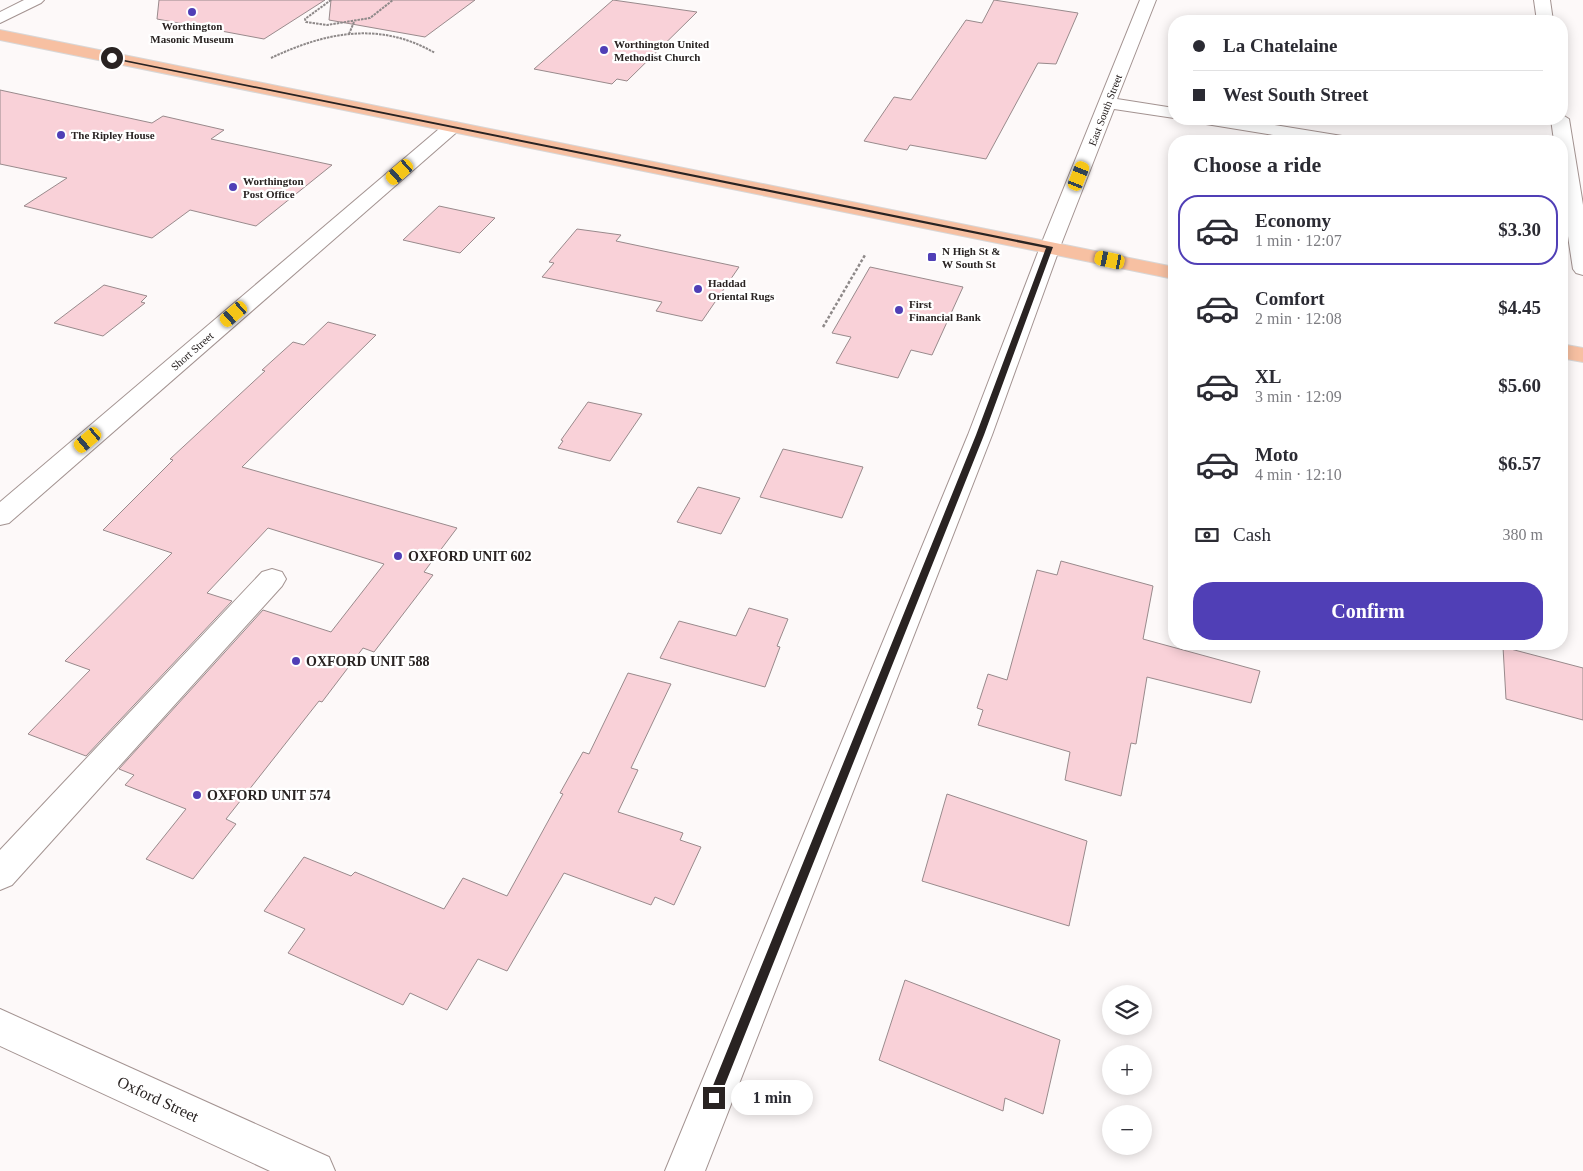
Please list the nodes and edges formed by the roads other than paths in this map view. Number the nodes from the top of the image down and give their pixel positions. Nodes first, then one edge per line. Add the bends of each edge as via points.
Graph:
1 (36, 0) edge
2 (1148, 0) edge
3 (1542, 0) edge
4 (1544, 15) edge
5 (0, 18) edge
6 (0, 35) edge
7 (1109, 103) junction
8 (1168, 112) edge
9 (1243, 125) edge
10 (452, 127) junction
11 (1305, 135) edge
12 (1568, 163) edge
13 (1571, 179) edge
14 (1050, 247) junction
15 (1583, 269) edge
16 (1168, 272) edge
17 (1568, 352) edge
18 (1583, 355) edge
19 (0, 516) edge
20 (272, 580) dead end
21 (0, 874) edge
22 (0, 1027) edge
23 (315, 1171) edge
24 (685, 1171) edge

1 - 5 street
2 - 7 street, East South Street
3 - 4 street
6 - 10 main road
7 - 8 street
7 - 14 street, East South Street
9 - 11 street
10 - 14 main road
10 - 19 street, Short Street
12 - 13 street
13 - 15 street
14 - 16 main road
14 - 24 street, East South Street via 980,435
17 - 18 main road
20 - 21 street
22 - 23 street, Oxford Street

